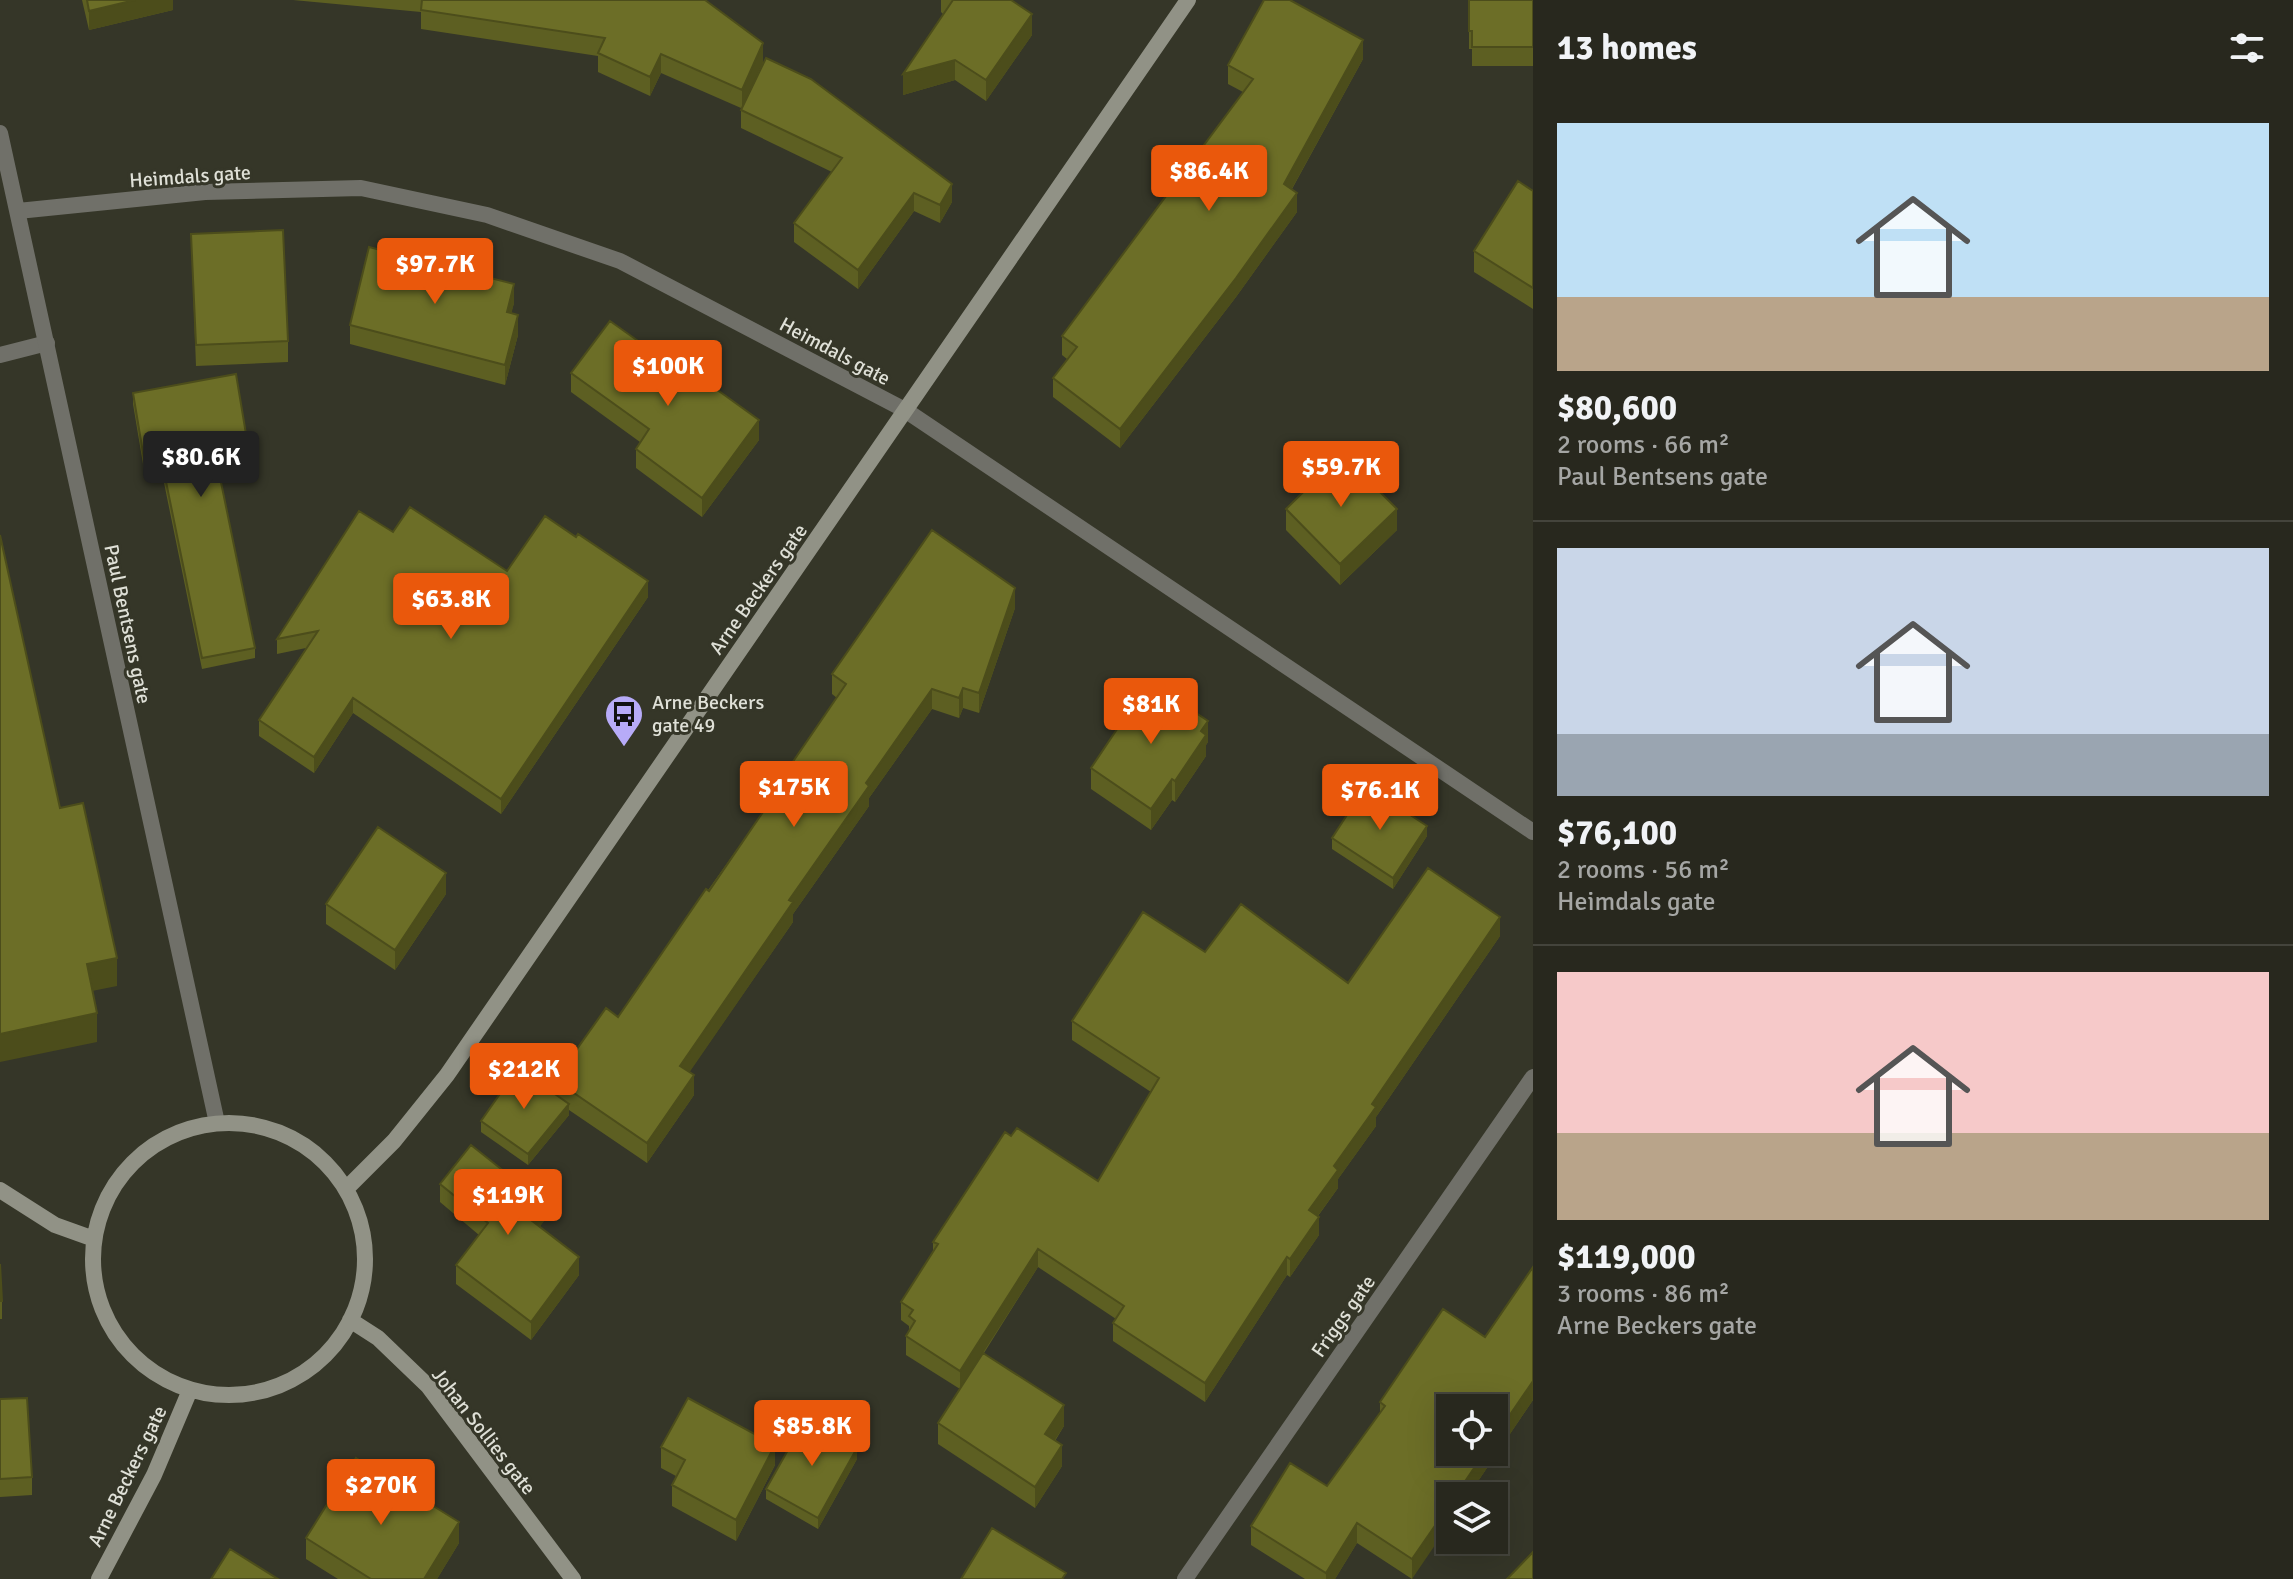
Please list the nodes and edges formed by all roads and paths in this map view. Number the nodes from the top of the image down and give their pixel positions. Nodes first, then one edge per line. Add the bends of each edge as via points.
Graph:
1 (1188, 0) edge
2 (0, 133) edge
3 (18, 211) junction
4 (47, 343) junction
5 (0, 355) edge
6 (905, 410) junction
7 (1533, 832) edge
8 (1533, 1077) edge
9 (217, 1123) junction
10 (346, 1189) junction
11 (0, 1190) edge
12 (94, 1239) junction
13 (350, 1320) junction
14 (190, 1390) junction
15 (99, 1579) edge
16 (573, 1579) edge
17 (1185, 1579) edge

1 - 6 main road, Arne Beckers gate
2 - 3 street, Paul Bentsens gate
3 - 4 street, Paul Bentsens gate
3 - 6 street, Heimdals gate via 205,192 361,188 487,215 620,261
4 - 5 street
4 - 9 street, Paul Bentsens gate
6 - 7 street, Heimdals gate
6 - 10 main road, Arne Beckers gate via 447,1075 394,1141
8 - 17 street, Friggs gate
9 - 10 main road via 247,1124 304,1145
9 - 12 main road via 182,1132 132,1165 104,1204
10 - 13 main road via 365,1254 362,1288
11 - 12 main road via 55,1225
12 - 14 main road via 99,1304 114,1333 134,1358
13 - 14 main road via 322,1358 283,1384 253,1394 222,1396
13 - 16 main road, Johan Sollies gate via 378,1338 428,1386
14 - 15 main road, Arne Beckers gate via 154,1475

